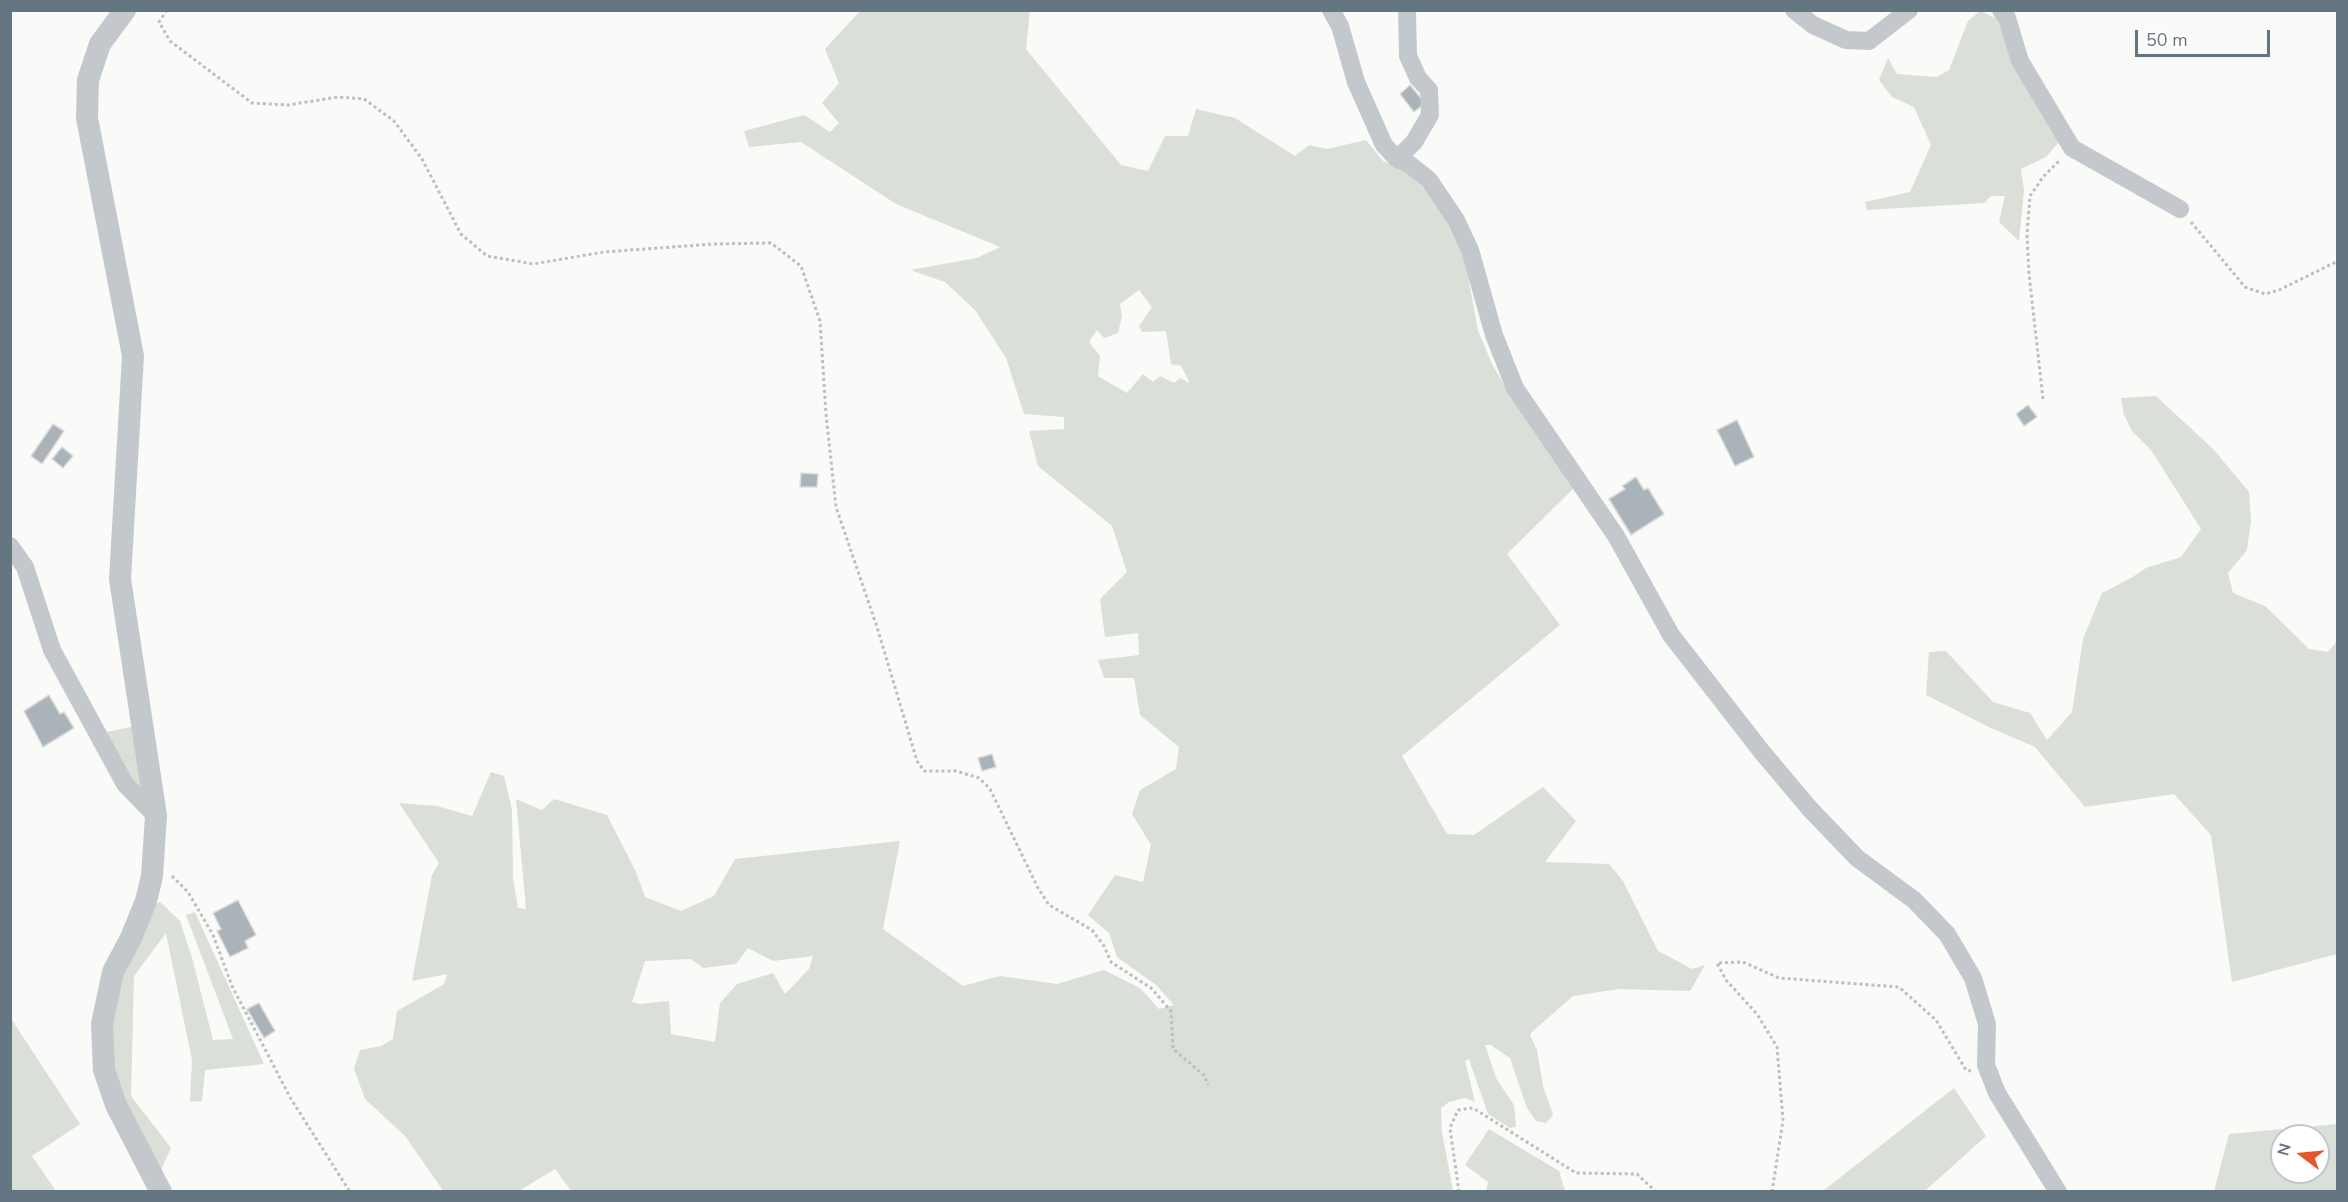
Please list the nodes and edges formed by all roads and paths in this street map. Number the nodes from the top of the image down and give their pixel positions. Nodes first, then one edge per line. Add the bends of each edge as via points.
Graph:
1 (125, 10) edge
2 (167, 10) edge
3 (1331, 10) edge
4 (1407, 10) edge
5 (1794, 10) edge
6 (1909, 10) edge
7 (2001, 10) edge
8 (2072, 148) junction
9 (1397, 159) junction
10 (2180, 209) joint
11 (2337, 261) edge
12 (2043, 399) dead end
13 (10, 546) edge
14 (156, 816) junction
15 (153, 859) junction
16 (1990, 1076) junction
17 (1208, 1085) dead end
18 (161, 1191) edge
19 (350, 1191) edge
20 (1459, 1191) edge
21 (1656, 1191) edge
22 (1772, 1191) edge
23 (2058, 1191) edge

1 - 14 street via 100,44 88,80 87,118 133,356 120,579
2 - 17 path via 159,22 170,41 252,103 288,105 338,97 364,99 394,121 422,159 461,234 487,256 533,264 604,252 771,243 801,266 820,321 836,507 917,761 924,771 956,771 979,778 990,789 1048,905 1092,930 1112,962 1151,988 1165,1003 1171,1011 1173,1049 1204,1075
3 - 9 street via 1368,111 1384,145
4 - 9 street via 1408,56 1418,78 1430,90 1430,115 1414,142
5 - 6 street via 1813,25 1846,40 1869,41
7 - 8 street via 2020,61
8 - 10 street
8 - 12 path via 2030,196 2029,274
9 - 16 street via 1429,180 1456,220 1470,250 1494,335 1515,388 1616,536 1671,635 1810,808 1857,858 1914,900 1947,934 1973,978 1987,1024 1986,1065
10 - 11 path via 2245,287 2265,294
13 - 14 street via 25,567 52,650 125,784
14 - 15 street
15 - 18 street via 146,902 113,972 102,1024 104,1070 113,1096
15 - 19 path via 188,892 213,935 232,986 291,1100
16 - 22 path via 1966,1070 1936,1020 1899,987 1779,978 1743,962 1717,963 1777,1047 1783,1120
16 - 23 street via 1996,1093
20 - 21 path via 1450,1128 1458,1110 1473,1108 1576,1173 1637,1174

